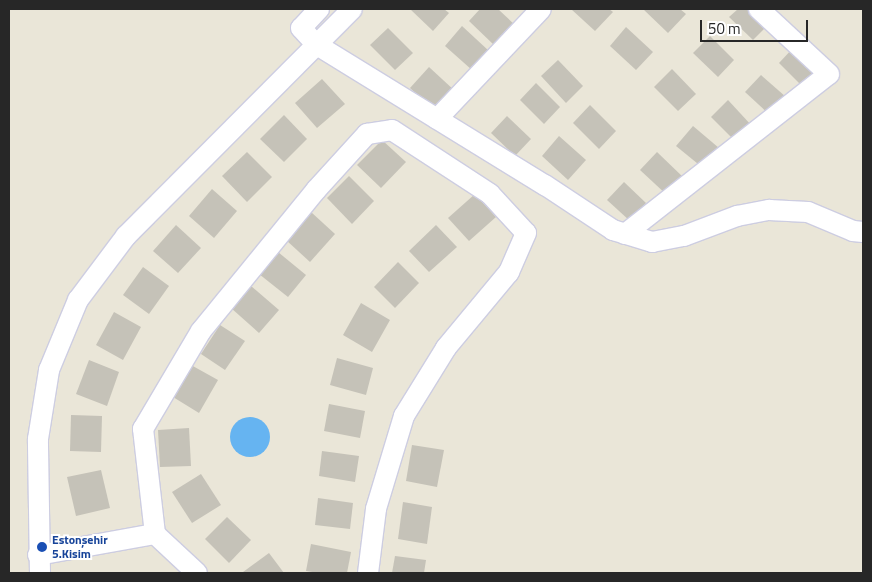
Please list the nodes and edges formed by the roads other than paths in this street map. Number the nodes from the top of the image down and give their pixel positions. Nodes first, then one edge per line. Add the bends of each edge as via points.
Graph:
1 (319, 9) edge
2 (352, 9) edge
3 (541, 9) edge
4 (759, 9) edge
5 (316, 44) junction
6 (437, 119) junction
7 (863, 232) edge
8 (625, 234) junction
9 (155, 534) junction
10 (39, 564) edge
11 (197, 573) edge
12 (368, 573) edge

1 - 5 street via 301,28
2 - 5 street
3 - 6 street
4 - 8 street via 829,74
5 - 6 street
5 - 10 street via 126,236 78,300 49,370 38,439
6 - 8 street via 613,230
7 - 8 street via 808,212 769,210 737,216 684,236 652,242
9 - 10 street
9 - 11 street
9 - 12 street via 143,429 202,330 316,190 367,134 392,130 490,194 526,232 509,272 446,348 404,416 376,509

